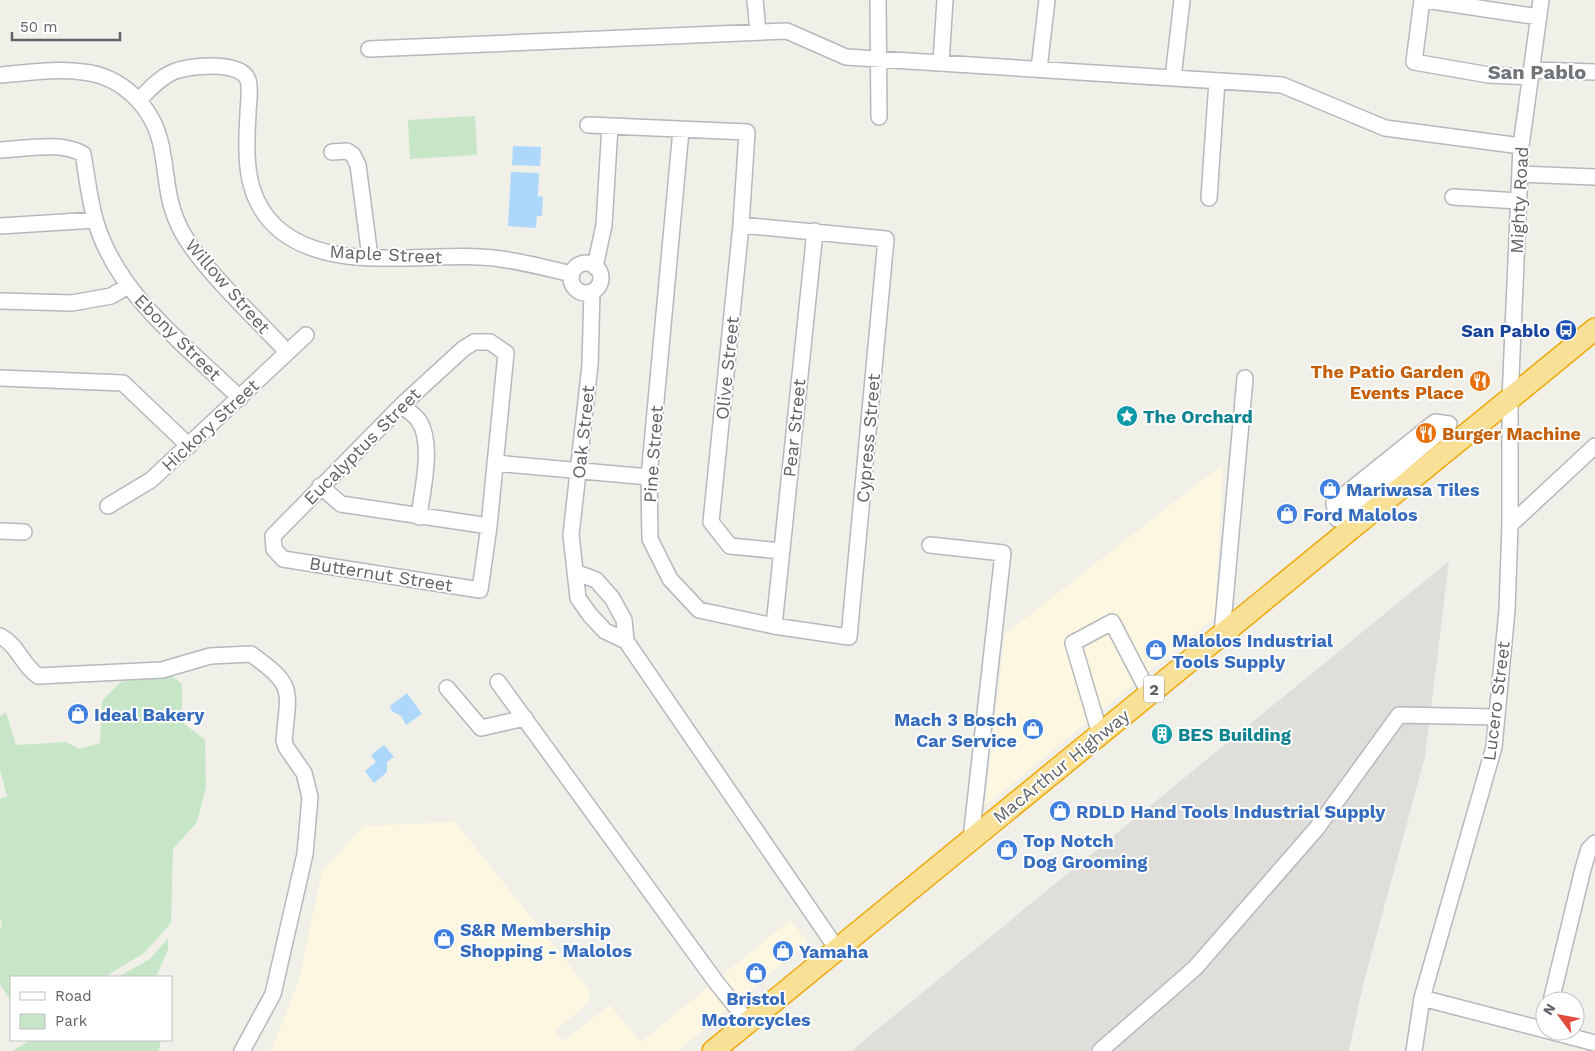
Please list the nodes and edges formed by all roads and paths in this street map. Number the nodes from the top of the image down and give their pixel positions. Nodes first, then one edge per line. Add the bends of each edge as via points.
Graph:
1 (755, 0) edge
2 (878, 0) edge
3 (946, 0) edge
4 (1047, 0) edge
5 (1182, 0) edge
6 (1424, 0) edge
7 (1542, 0) edge
8 (1539, 17) junction
9 (758, 32) junction
10 (370, 48) dead end
11 (878, 59) junction
12 (941, 63) junction
13 (1039, 69) junction
14 (1595, 72) edge
15 (1531, 74) junction
16 (0, 75) edge
17 (1172, 78) junction
18 (1217, 81) junction
19 (139, 100) junction
20 (879, 117) dead end
21 (588, 125) dead end
22 (610, 126) junction
23 (681, 130) junction
24 (1521, 146) junction
25 (0, 150) edge
26 (332, 152) dead end
27 (1520, 174) junction
28 (1595, 177) edge
29 (1209, 198) dead end
30 (1453, 198) dead end
31 (1519, 201) junction
32 (95, 220) junction
33 (742, 225) junction
34 (0, 226) edge
35 (815, 231) junction
36 (370, 257) junction
37 (596, 267) junction
38 (572, 274) junction
39 (128, 286) junction
40 (592, 292) junction
41 (0, 301) edge
42 (1595, 329) edge
43 (306, 336) dead end
44 (287, 352) junction
45 (0, 378) edge
46 (1246, 378) dead end
47 (240, 398) junction
48 (1510, 400) junction
49 (402, 405) junction
50 (189, 446) junction
51 (1595, 446) edge
52 (495, 463) junction
53 (580, 470) junction
54 (1402, 476) junction
55 (650, 477) junction
56 (320, 486) junction
57 (108, 506) dead end
58 (419, 517) junction
59 (1510, 525) junction
60 (488, 526) junction
61 (0, 531) edge
62 (24, 532) dead end
63 (930, 545) dead end
64 (781, 551) junction
65 (284, 559) joint
66 (575, 572) junction
67 (774, 626) junction
68 (1222, 634) junction
69 (0, 636) edge
70 (849, 637) joint
71 (626, 641) junction
72 (498, 682) dead end
73 (447, 688) dead end
74 (1149, 693) junction
75 (1497, 717) junction
76 (524, 718) junction
77 (1100, 734) junction
78 (972, 839) junction
79 (1595, 843) edge
80 (837, 949) junction
81 (1553, 991) edge
82 (1422, 998) junction
83 (748, 1022) junction
84 (1535, 1026) edge
85 (242, 1051) edge
86 (713, 1051) edge
87 (1100, 1051) edge
88 (1414, 1051) edge

1 - 9 street
2 - 11 street
3 - 12 street
4 - 13 street
5 - 17 street
6 - 8 street
6 - 15 street via 1414,62 1489,75
7 - 8 street, Mighty Road
8 - 15 street, Mighty Road
9 - 10 street
9 - 11 street via 787,31 846,56
11 - 12 street
11 - 20 street
12 - 13 street
13 - 17 street
14 - 15 street
15 - 24 street, Mighty Road
16 - 19 street, Willow Street via 84,72 115,83
17 - 18 street
18 - 24 street via 1282,85 1385,128
18 - 29 street
19 - 36 street, Maple Street via 171,72 186,68 222,66 244,73 249,93 245,152 248,175 264,215 291,237 317,249
19 - 44 street, Willow Street via 158,131 168,198 183,233 207,266
21 - 22 street
22 - 23 street
22 - 37 street via 604,225
23 - 33 street, Olive Street via 746,132
23 - 55 street, Pine Street
24 - 27 street, Mighty Road
25 - 32 street, Ebony Street via 57,148 74,149 83,154
26 - 36 street via 348,151 354,155 358,165
27 - 28 street
27 - 31 street, Mighty Road
30 - 31 street
31 - 48 street, Mighty Road
32 - 34 street
32 - 39 street, Ebony Street
33 - 35 street
33 - 64 street, Olive Street via 712,522 730,546
35 - 64 street, Pear Street
35 - 70 street, Cypress Street via 886,239
36 - 38 street, Maple Street via 501,259
37 - 38 street via 582,264
37 - 40 street via 601,280
38 - 40 street via 576,290
39 - 41 street via 110,296 72,303
39 - 47 street, Ebony Street via 143,306
40 - 53 street, Oak Street via 590,365
42 - 48 highway, MacArthur Highway / 2
43 - 44 street, Hickory Street
44 - 47 street, Hickory Street
45 - 50 street via 123,383
46 - 68 street
47 - 50 street, Hickory Street
48 - 54 highway, MacArthur Highway / 2
48 - 59 street, Lucero Street
49 - 52 street, Eucalyptus Street via 463,349 474,342 490,342 506,353
49 - 56 street, Eucalyptus Street
49 - 58 street via 419,422 427,454
50 - 57 street, Hickory Street via 151,480
51 - 59 street
52 - 53 street
52 - 60 street
53 - 55 street
53 - 66 street, Oak Street via 571,535
54 - 54 street via 1366,494 1337,519 1334,503 1435,422 1449,424
54 - 68 highway, MacArthur Highway / 2
55 - 67 street, Pine Street via 650,539 670,579 698,610
56 - 58 street via 341,504
56 - 65 street, Eucalyptus Street via 273,536 274,549
58 - 60 street
59 - 75 street, Lucero Street via 1507,610
60 - 65 street, Butternut Street via 480,590
61 - 62 street
63 - 78 street via 1003,553
64 - 67 street, Pear Street
66 - 71 street, Oak Street via 578,598 590,615 605,631
66 - 71 street via 596,580 612,598 624,620
67 - 70 street, Pine Street
68 - 74 highway, MacArthur Highway / 2
69 - 85 street via 12,642 28,669 38,676 162,670 210,656 251,654 283,680 288,695 284,740 304,773 310,797 305,854 274,994
71 - 80 street
72 - 76 street
73 - 76 street via 481,728
74 - 77 highway, MacArthur Highway / 2
74 - 77 street via 1112,622 1073,643
75 - 82 street, Lucero Street via 1494,747
75 - 87 street via 1399,715 1317,828 1195,968
76 - 83 street
77 - 78 highway, MacArthur Highway / 2
78 - 80 highway, MacArthur Highway / 2
79 - 81 street via 1589,849 1583,869
80 - 83 highway, MacArthur Highway / 2
82 - 84 street
82 - 88 street, Lucero Street
83 - 86 highway, MacArthur Highway / 2

